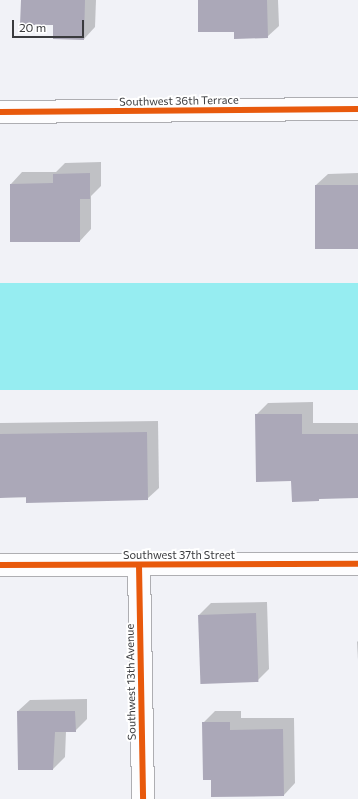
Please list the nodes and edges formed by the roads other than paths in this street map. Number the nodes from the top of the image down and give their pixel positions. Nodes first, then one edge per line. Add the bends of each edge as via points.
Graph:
1 (358, 109) edge
2 (0, 112) edge
3 (358, 564) edge
4 (0, 565) edge
5 (139, 565) junction
6 (143, 799) edge

1 - 2 street, Southwest 36th Terrace
3 - 5 street, Southwest 37th Street
4 - 5 street, Southwest 37th Street
5 - 6 street, Southwest 13th Avenue

